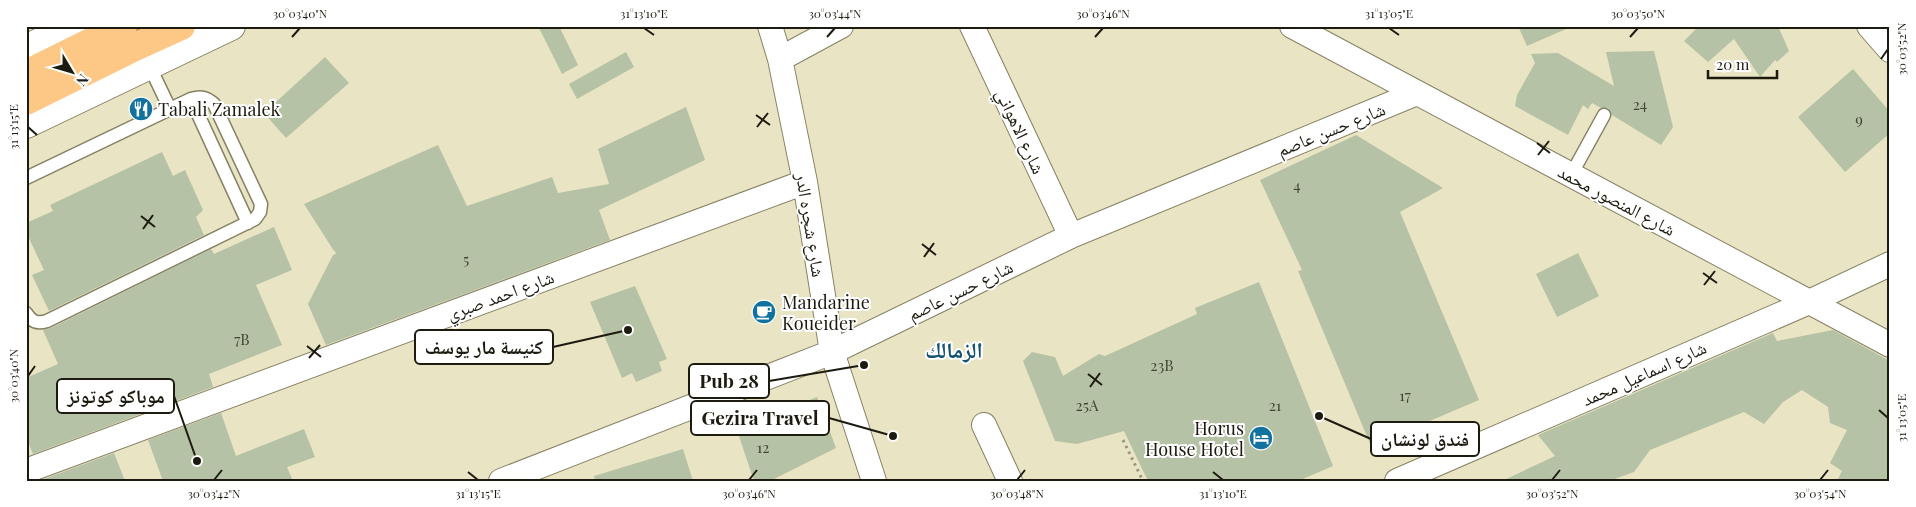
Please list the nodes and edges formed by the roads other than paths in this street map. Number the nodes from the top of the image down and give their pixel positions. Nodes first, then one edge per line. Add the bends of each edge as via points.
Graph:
1 (74, 26) edge
2 (123, 26) edge
3 (182, 26) edge
4 (231, 26) edge
5 (770, 26) edge
6 (841, 26) edge
7 (972, 26) edge
8 (1292, 26) edge
9 (1870, 26) edge
10 (26, 49) edge
11 (1890, 50) edge
12 (780, 59) junction
13 (149, 65) junction
14 (26, 74) edge
15 (1417, 93) junction
16 (191, 99) junction
17 (26, 101) edge
18 (170, 109) junction
19 (1604, 115) dead end
20 (26, 124) edge
21 (1570, 175) junction
22 (26, 178) edge
23 (805, 182) junction
24 (248, 223) junction
25 (1071, 236) junction
26 (1890, 264) edge
27 (1809, 302) junction
28 (26, 313) edge
29 (1890, 345) edge
30 (832, 352) junction
31 (984, 425) dead end
32 (26, 471) edge
33 (500, 481) edge
34 (874, 481) edge
35 (1010, 481) edge
36 (1397, 481) edge

1 - 10 street
2 - 14 highway
3 - 17 highway
4 - 13 street
5 - 12 street, شارع شجره الدر
6 - 12 street
7 - 25 street, شارع الاهواني
8 - 15 street, شارع المنصور محمد
9 - 11 street
12 - 23 street, شارع شجره الدر
13 - 18 lane
13 - 20 street
15 - 21 street, شارع المنصور محمد
15 - 25 street, شارع حسن عاصم
16 - 18 lane
16 - 24 lane
16 - 24 lane via 199,96 214,104 261,204 260,212
18 - 22 lane
19 - 21 lane
21 - 27 street, شارع المنصور محمد
23 - 30 street, شارع شجره الدر
23 - 32 street, شارع احمد صبري
24 - 28 lane via 47,321 32,321
25 - 30 street, شارع حسن عاصم
26 - 27 street, شارع اسماعيل محمد
27 - 29 street, شارع المنصور محمد
27 - 36 street, شارع اسماعيل محمد
30 - 33 street, شارع حسن عاصم
30 - 34 street, شارع شجره الدر
31 - 35 street

